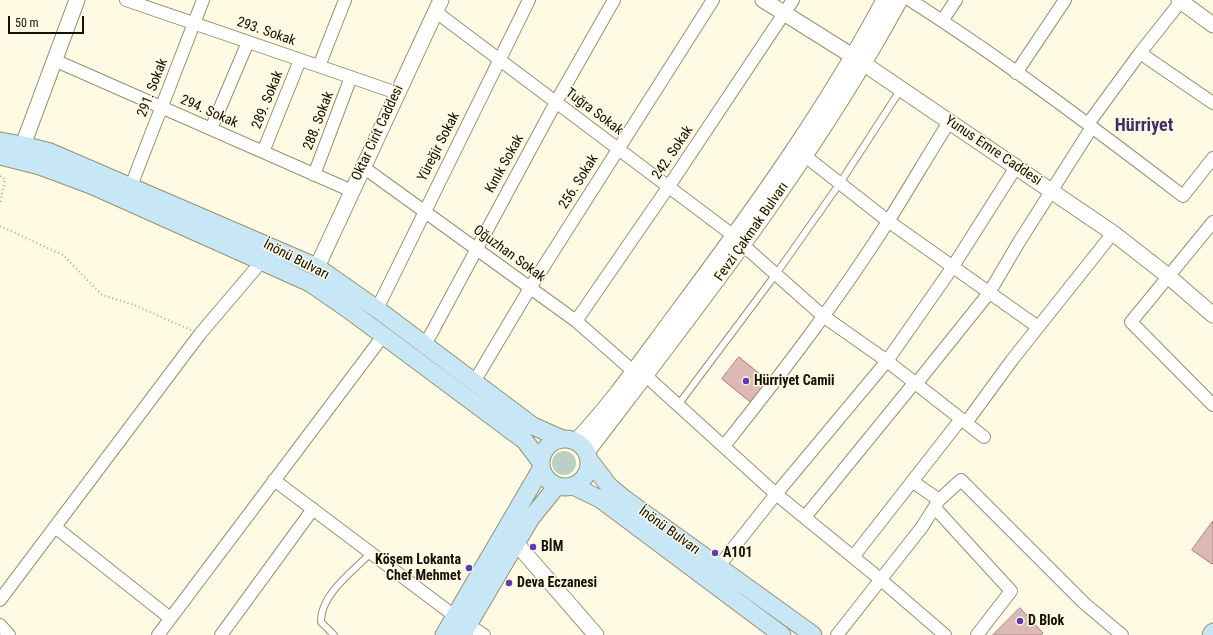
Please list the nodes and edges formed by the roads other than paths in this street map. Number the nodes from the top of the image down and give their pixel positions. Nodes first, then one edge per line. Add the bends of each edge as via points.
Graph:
1 (77, 0) edge
2 (126, 0) edge
3 (203, 0) edge
4 (345, 0) edge
5 (529, 0) edge
6 (614, 0) edge
7 (713, 0) edge
8 (763, 0) edge
9 (793, 0) edge
10 (884, 0) edge
11 (900, 0) edge
12 (910, 0) edge
13 (956, 0) edge
14 (1065, 0) edge
15 (1181, 1) edge
16 (438, 6) edge
17 (785, 14) junction
18 (942, 20) junction
19 (194, 23) junction
20 (1213, 25) edge
21 (248, 42) junction
22 (1140, 53) junction
23 (54, 60) junction
24 (300, 60) junction
25 (500, 60) junction
26 (859, 60) junction
27 (319, 66) junction
28 (1016, 73) junction
29 (351, 77) junction
30 (901, 89) junction
31 (397, 93) junction
32 (556, 102) junction
33 (1213, 104) edge
34 (161, 108) junction
35 (949, 122) junction
36 (1090, 126) junction
37 (211, 129) junction
38 (0, 141) edge
39 (23, 145) junction
40 (618, 149) junction
41 (263, 152) junction
42 (0, 156) edge
43 (805, 156) junction
44 (1213, 158) edge
45 (363, 167) junction
46 (1016, 167) junction
47 (314, 174) junction
48 (840, 183) junction
49 (131, 186) junction
50 (669, 186) junction
51 (352, 191) junction
52 (1051, 191) junction
53 (424, 212) junction
54 (888, 221) junction
55 (1213, 222) edge
56 (1113, 233) junction
57 (739, 241) junction
58 (476, 249) junction
59 (262, 261) junction
60 (317, 267) junction
61 (952, 268) junction
62 (776, 274) junction
63 (1168, 276) junction
64 (530, 288) junction
65 (989, 293) junction
66 (377, 309) junction
67 (1213, 315) edge
68 (823, 316) junction
69 (576, 321) junction
70 (1038, 327) junction
71 (383, 336) junction
72 (425, 345) junction
73 (887, 361) junction
74 (639, 374) junction
75 (474, 382) junction
76 (916, 383) junction
77 (678, 405) junction
78 (1213, 405) edge
79 (963, 421) junction
80 (984, 437) dead end
81 (724, 446) junction
82 (578, 448) junction
83 (541, 465) junction
84 (274, 480) junction
85 (912, 481) junction
86 (565, 486) junction
87 (776, 494) junction
88 (937, 504) junction
89 (313, 509) junction
90 (805, 517) junction
91 (55, 527) junction
92 (516, 544) junction
93 (371, 553) junction
94 (853, 557) junction
95 (719, 566) junction
96 (880, 578) junction
97 (0, 600) edge
98 (170, 618) junction
99 (0, 625) edge
100 (462, 625) edge
101 (1213, 632) edge
102 (10, 635) edge
103 (158, 635) edge
104 (221, 635) edge
105 (334, 635) edge
106 (444, 635) edge
107 (484, 635) edge
108 (596, 635) edge
109 (782, 635) edge
110 (813, 635) edge
111 (837, 635) edge
112 (945, 635) edge
113 (977, 635) edge
114 (1122, 635) edge
115 (1211, 635) edge

1 - 23 street
2 - 19 street, 293. Sokak
3 - 19 street, 291. Sokak
4 - 27 street
5 - 25 street, Yüreğir Sokak
6 - 32 street, Kınık Sokak
7 - 40 street, 256. Sokak
8 - 17 street, Yunus Emre Caddesi
9 - 17 street, 242. Sokak
10 - 26 street, Fevzi Çakmak Bulvarı
11 - 26 street, Fevzi Çakmak Bulvarı
12 - 18 street
13 - 18 street
14 - 28 street
15 - 20 street
15 - 22 street
16 - 25 street, Tuğra Sokak
16 - 31 street, Oktar Cirit Caddesi
17 - 26 street, Yunus Emre Caddesi
17 - 50 street, 242. Sokak
18 - 28 street
19 - 21 street, 293. Sokak
19 - 34 street, 291. Sokak
21 - 24 street, 293. Sokak
21 - 37 street
22 - 33 street
22 - 36 street
23 - 34 street, 294. Sokak
23 - 39 street
24 - 27 street, 293. Sokak
24 - 41 street, 289. Sokak
25 - 32 street, Tuğra Sokak
25 - 53 street, Yüreğir Sokak
26 - 30 street, Yunus Emre Caddesi
26 - 43 street, Fevzi Çakmak Bulvarı
26 - 57 street, Fevzi Çakmak Bulvarı via 799,143
27 - 29 street, 293. Sokak
28 - 36 street
29 - 31 street, 293. Sokak
29 - 47 street, 288. Sokak
30 - 35 street, Yunus Emre Caddesi
30 - 48 lane
31 - 45 street, Oktar Cirit Caddesi
32 - 40 street, Tuğra Sokak
32 - 58 street, Kınık Sokak
34 - 37 street, 294. Sokak
34 - 49 street, 291. Sokak
35 - 46 street, Yunus Emre Caddesi
35 - 54 street
36 - 44 street via 1183,196
36 - 52 street
37 - 41 street, 294. Sokak
38 - 39 main road, İnönü Bulvarı
39 - 49 main road, İnönü Bulvarı via 50,152
40 - 50 street, Tuğra Sokak
40 - 64 street, 256. Sokak
41 - 47 street, 294. Sokak
42 - 59 main road, İnönü Bulvarı via 40,166 91,185
43 - 48 street
43 - 57 street, Fevzi Çakmak Bulvarı
45 - 51 street, Oktar Cirit Caddesi
45 - 53 street, Oğuzhan Sokak
46 - 52 street, Yunus Emre Caddesi
46 - 61 street
47 - 51 street, 294. Sokak
48 - 54 street
48 - 62 lane
49 - 60 main road, İnönü Bulvarı
50 - 57 street, Tuğra Sokak
50 - 69 street, 242. Sokak
51 - 60 street, Oktar Cirit Caddesi
52 - 56 street, Yunus Emre Caddesi
52 - 65 street
53 - 58 street, Oğuzhan Sokak
53 - 66 street, Yüreğir Sokak
54 - 61 street
54 - 68 street
55 - 63 street
56 - 63 street, Yunus Emre Caddesi
56 - 70 street
57 - 62 street, Tuğra Sokak
57 - 74 street, Fevzi Çakmak Bulvarı
58 - 64 street, Oğuzhan Sokak
58 - 72 street, Kınık Sokak
59 - 71 main road, İnönü Bulvarı via 322,290
59 - 91 street via 200,334
60 - 66 main road, İnönü Bulvarı
61 - 65 street
61 - 73 street
62 - 68 street, Tuğra Sokak
62 - 77 lane
63 - 67 street, Yunus Emre Caddesi
63 - 78 street via 1131,322
64 - 69 street, Oğuzhan Sokak
64 - 75 street, 256. Sokak
65 - 70 street
65 - 76 street
66 - 72 main road, İnönü Bulvarı
68 - 73 street, Tuğra Sokak
68 - 81 street
69 - 74 street, Oğuzhan Sokak
70 - 79 street
71 - 83 main road, İnönü Bulvarı via 525,441
71 - 84 street
72 - 75 main road, İnönü Bulvarı
73 - 76 street, Tuğra Sokak
73 - 87 street
74 - 77 street, Oğuzhan Sokak
74 - 82 street, Fevzi Çakmak Bulvarı
75 - 82 main road, İnönü Bulvarı via 533,426
76 - 79 street, Tuğra Sokak
76 - 90 street
77 - 81 street, Oğuzhan Sokak
79 - 80 street, Tuğra Sokak
79 - 85 street
81 - 87 street, Oğuzhan Sokak
82 - 83 main road via 546,446
82 - 86 main road via 589,468 585,476
82 - 95 main road, İnönü Bulvarı via 615,491
83 - 86 main road via 544,476
83 - 100 main road
84 - 89 street
84 - 98 street
85 - 88 street
85 - 94 street
86 - 92 main road via 537,509
86 - 109 main road via 600,499
87 - 90 street, Oğuzhan Sokak
87 - 95 street
88 - 96 street via 922,527
88 - 113 street via 1012,591
88 - 114 street via 961,480 1084,602
89 - 93 street
89 - 104 street
90 - 94 street, Oğuzhan Sokak
91 - 97 street
91 - 98 street
92 - 100 main road
92 - 108 street
93 - 100 street
93 - 105 lane via 323,604 321,622
94 - 96 street, Oğuzhan Sokak
95 - 110 main road, İnönü Bulvarı
96 - 111 street
96 - 112 street, Oğuzhan Sokak
98 - 103 street
99 - 102 street
100 - 106 main road
100 - 107 street
101 - 115 main road

